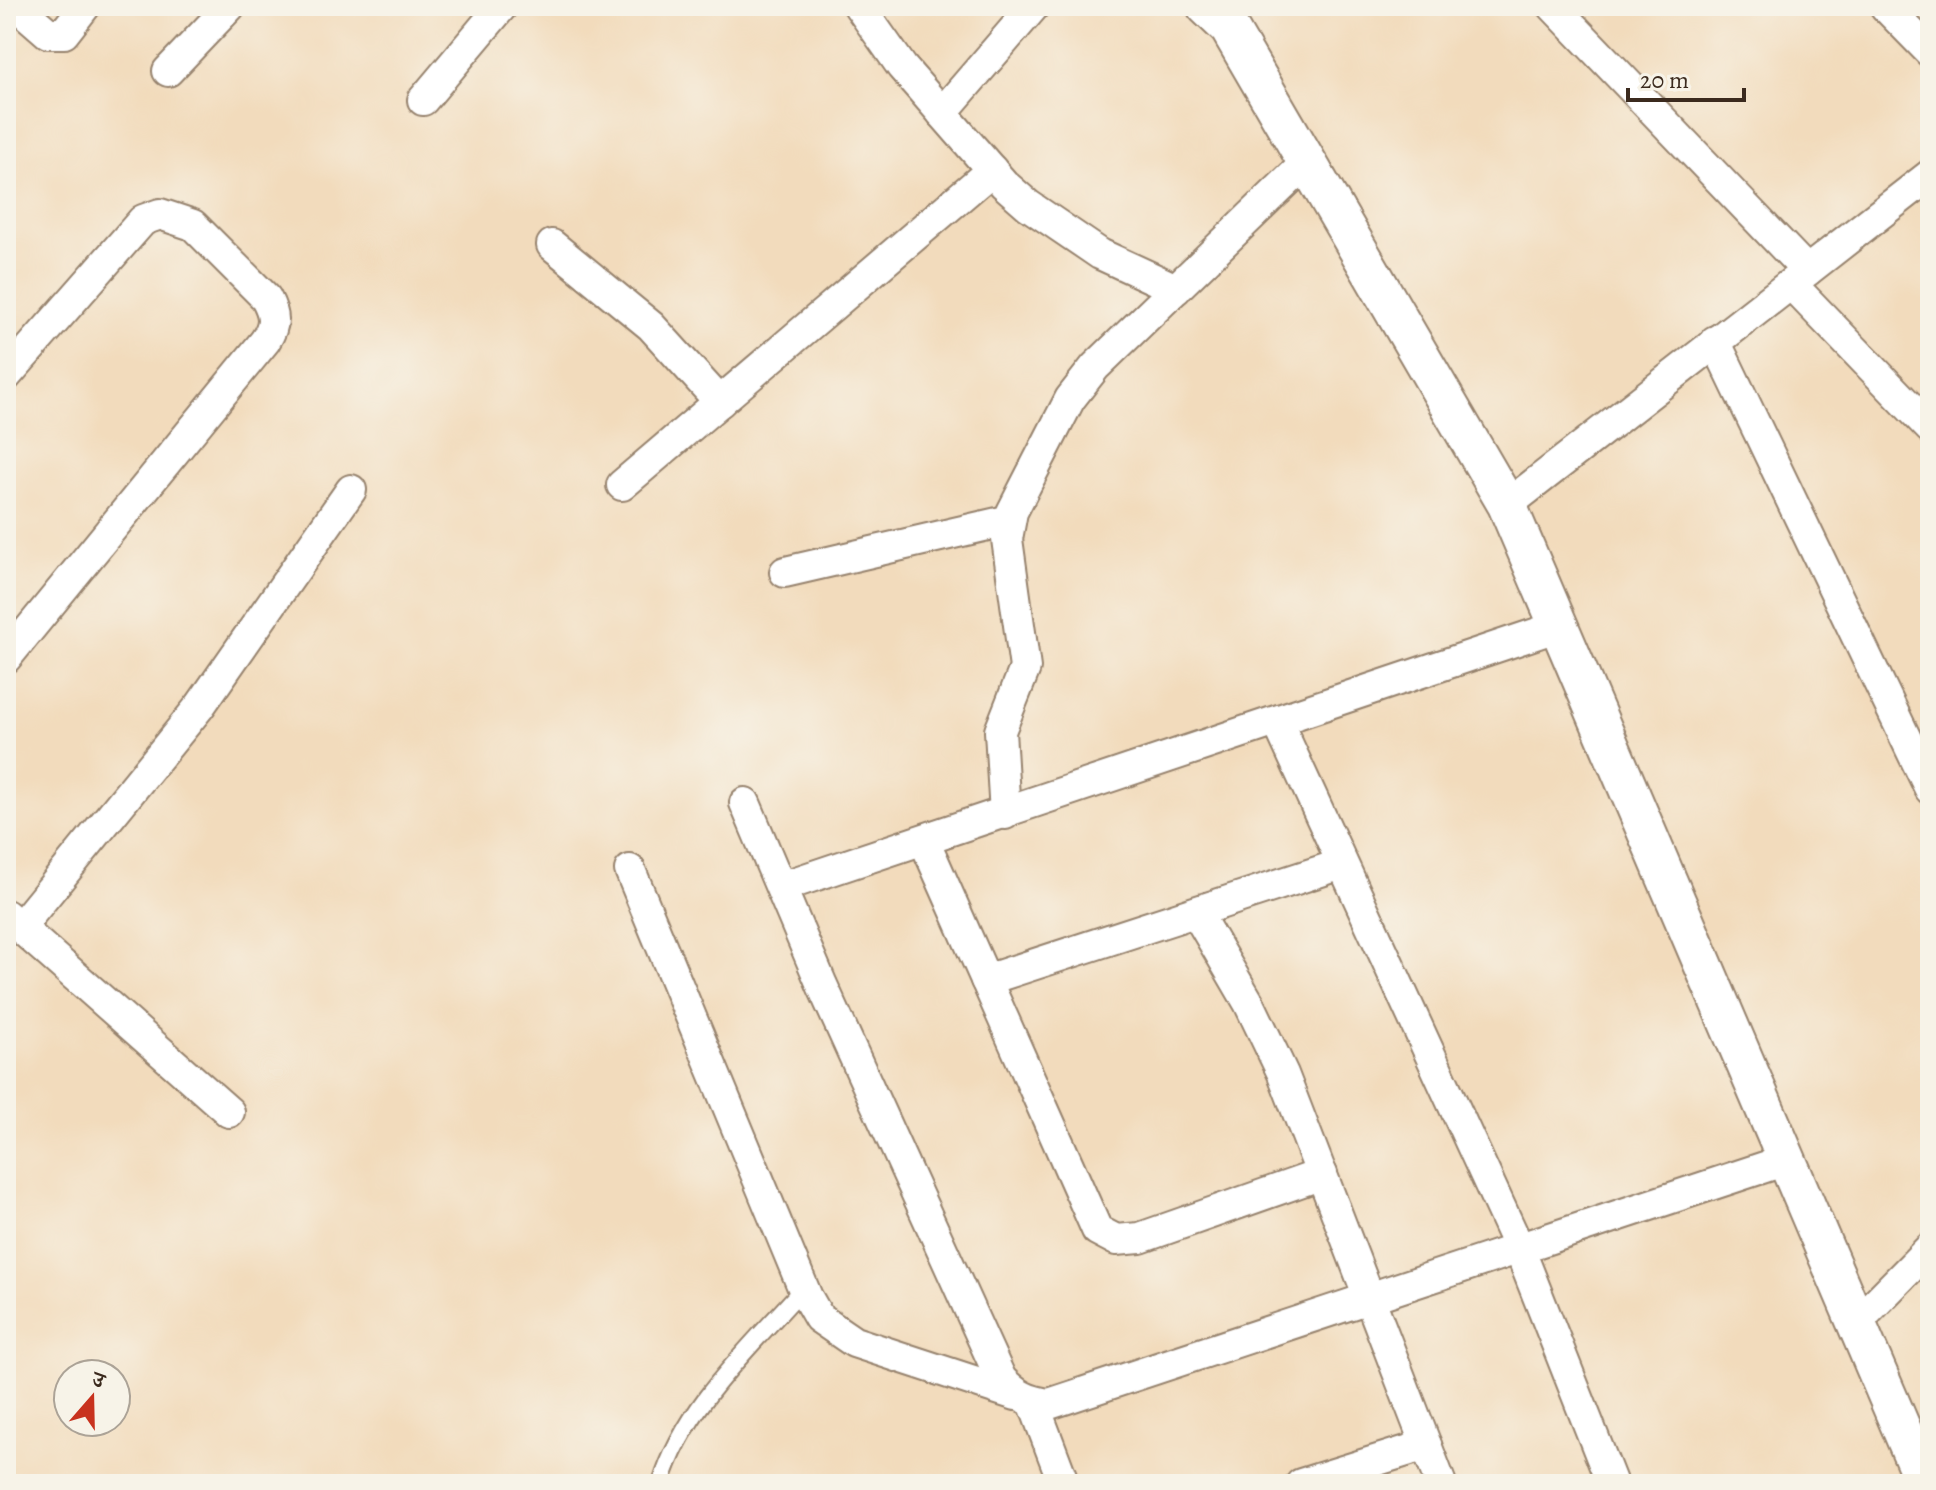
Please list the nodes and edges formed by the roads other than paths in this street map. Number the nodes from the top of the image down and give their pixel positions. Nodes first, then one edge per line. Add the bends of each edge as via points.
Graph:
1 (17, 6) edge
2 (85, 6) edge
3 (230, 6) edge
4 (502, 6) edge
5 (859, 6) edge
6 (1034, 6) edge
7 (1206, 6) edge
8 (1553, 6) edge
9 (1885, 6) edge
10 (1930, 52) edge
11 (168, 71) dead end
12 (423, 100) dead end
13 (942, 113) junction
14 (1307, 162) junction
15 (992, 170) junction
16 (1930, 175) edge
17 (552, 245) dead end
18 (1799, 277) junction
19 (1176, 289) junction
20 (1715, 341) junction
21 (6, 376) edge
22 (720, 402) junction
23 (1930, 428) edge
24 (622, 485) dead end
25 (351, 490) dead end
26 (1507, 505) junction
27 (1010, 520) junction
28 (785, 572) dead end
29 (1559, 626) junction
30 (6, 658) edge
31 (1277, 721) junction
32 (1930, 789) edge
33 (745, 803) dead end
34 (1005, 814) junction
35 (924, 840) junction
36 (1342, 864) junction
37 (630, 870) dead end
38 (781, 887) junction
39 (1196, 912) junction
40 (13, 921) edge
41 (986, 980) junction
42 (229, 1112) dead end
43 (1786, 1160) junction
44 (1322, 1174) junction
45 (1519, 1248) junction
46 (1930, 1248) edge
47 (803, 1288) junction
48 (1370, 1297) junction
49 (1856, 1323) junction
50 (1024, 1398) junction
51 (1426, 1445) junction
52 (661, 1484) edge
53 (1064, 1484) edge
54 (1301, 1484) edge
55 (1441, 1484) edge
56 (1612, 1484) edge
57 (1925, 1484) edge

1 - 2 street via 48,33 64,33
3 - 11 street
4 - 12 street
5 - 13 street via 886,49
6 - 13 street
7 - 14 street via 1229,28
8 - 18 street
9 - 10 street
13 - 15 street
14 - 19 street
14 - 26 street
15 - 19 street via 1028,205 1100,254
15 - 22 street
16 - 18 street
17 - 22 street via 643,318
18 - 20 street
18 - 23 street
19 - 27 street via 1095,367 1070,399 1019,492
20 - 26 street
20 - 32 street
21 - 30 street via 143,220 160,214 193,225 266,298 274,313 274,327 265,341
22 - 24 street
25 - 40 street via 200,706
26 - 29 street
27 - 28 street
27 - 34 street via 1007,539 1025,668 1000,731
29 - 31 street
29 - 43 street
31 - 34 street
31 - 36 street
33 - 38 street
34 - 35 street
35 - 38 street
35 - 41 street
36 - 39 street
36 - 45 street
37 - 47 street
38 - 50 street via 1001,1379
39 - 41 street
39 - 44 street via 1263,1031
40 - 42 street
41 - 44 street via 1097,1230 1116,1240 1140,1238
43 - 45 street
43 - 49 street
44 - 48 street
45 - 48 street
45 - 56 street
46 - 49 street
47 - 50 street via 819,1318 854,1342
47 - 52 lane via 696,1409 678,1438
48 - 50 street via 1049,1404
48 - 51 street
49 - 57 street
50 - 53 street
51 - 54 street
51 - 55 street

